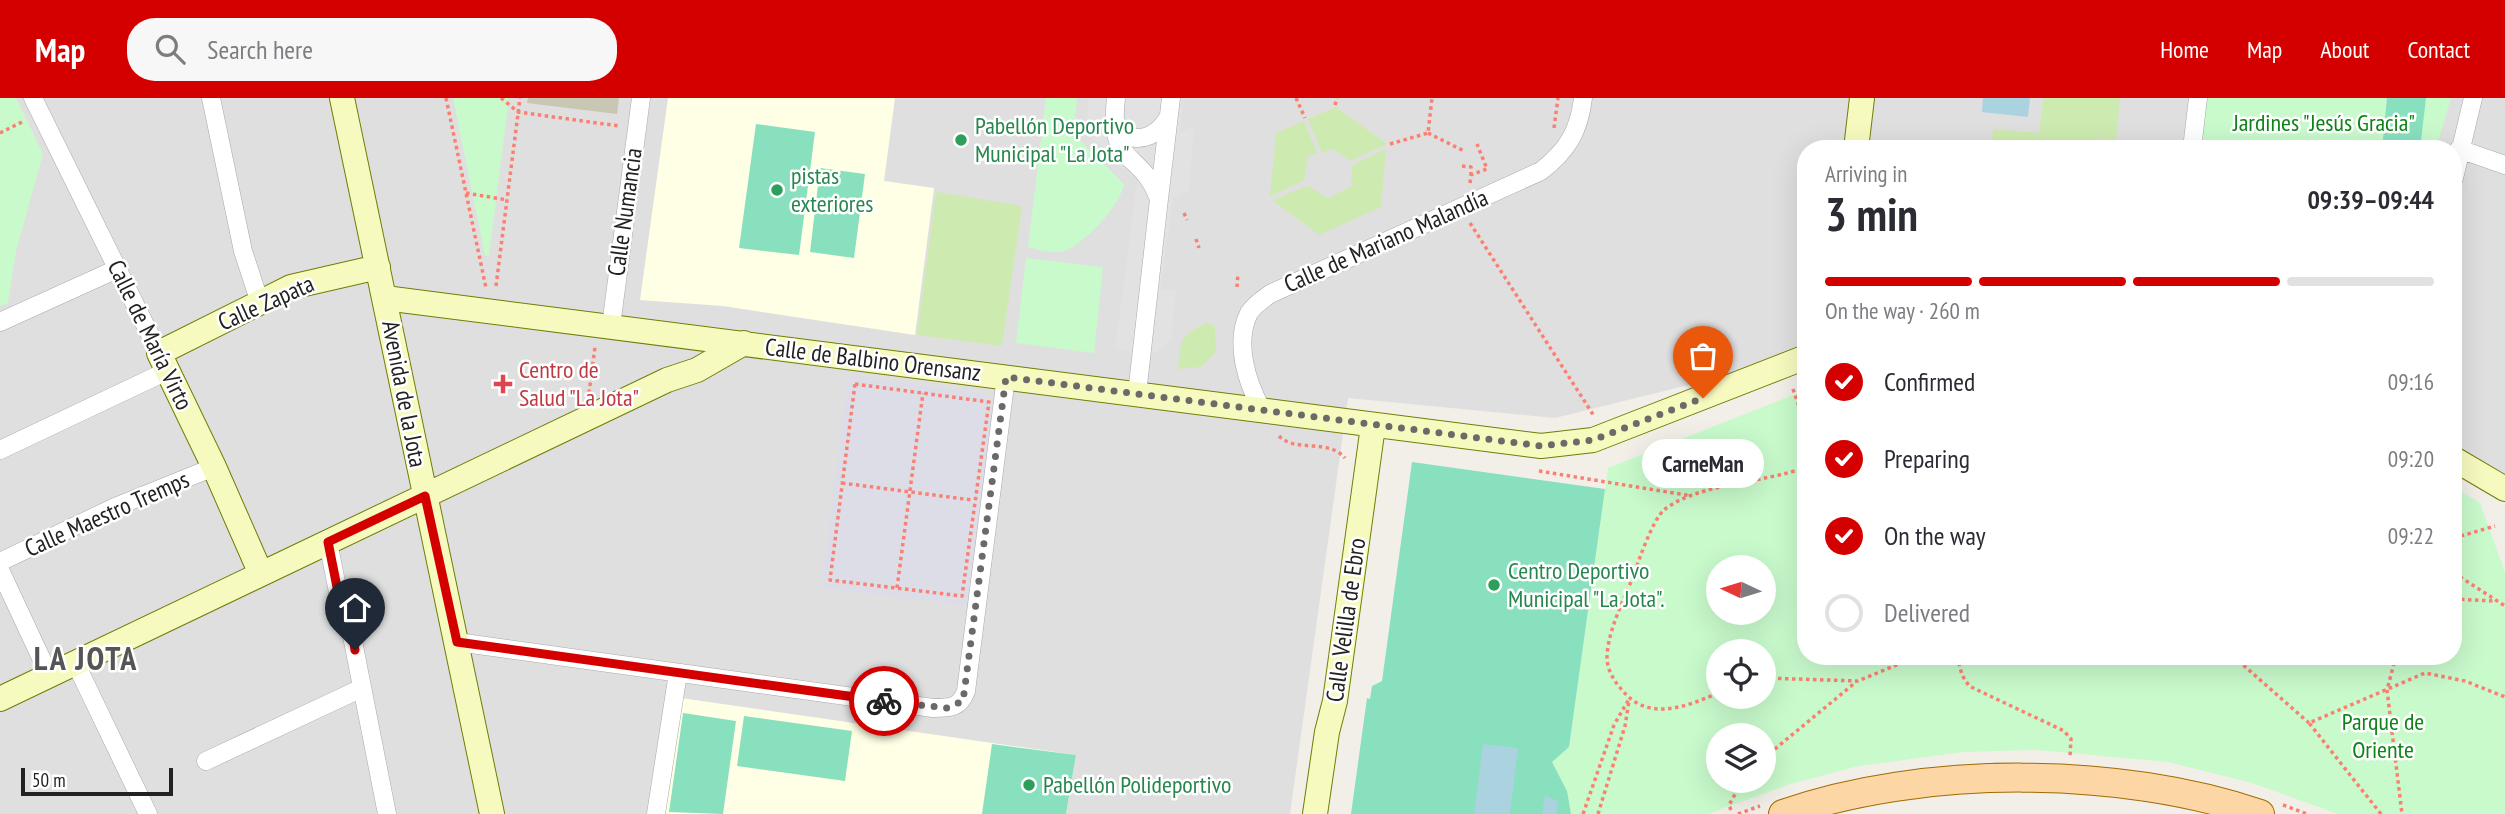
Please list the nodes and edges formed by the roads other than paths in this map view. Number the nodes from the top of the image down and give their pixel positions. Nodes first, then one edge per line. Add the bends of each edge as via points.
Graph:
1 (33, 98) edge
2 (211, 98) edge
3 (342, 98) edge
4 (641, 98) edge
5 (1116, 98) edge
6 (1171, 98) edge
7 (1583, 98) edge
8 (1861, 98) edge
9 (2198, 98) edge
10 (2473, 98) edge
11 (1168, 117) junction
12 (1114, 120) junction
13 (1857, 140) edge
14 (2193, 140) edge
15 (2461, 140) edge
16 (2462, 150) edge
17 (2505, 165) edge
18 (1159, 199) junction
19 (378, 267) junction
20 (117, 269) junction
21 (385, 298) junction
22 (260, 303) junction
23 (0, 322) edge
24 (611, 326) junction
25 (678, 335) junction
26 (744, 343) junction
27 (163, 362) junction
28 (1797, 362) edge
29 (1006, 377) junction
30 (667, 380) junction
31 (1137, 394) junction
32 (1262, 410) junction
33 (1373, 426) junction
34 (0, 450) edge
35 (2462, 464) edge
36 (214, 467) junction
37 (2505, 489) edge
38 (425, 496) junction
39 (328, 542) junction
40 (0, 562) edge
41 (0, 570) edge
42 (261, 574) junction
43 (457, 642) junction
44 (75, 662) junction
45 (678, 673) junction
46 (49, 675) junction
47 (362, 688) junction
48 (0, 699) edge
49 (206, 761) dead end
50 (148, 814) edge
51 (386, 814) edge
52 (492, 814) edge
53 (656, 814) edge
54 (1315, 814) edge
55 (1783, 814) edge
56 (2260, 814) edge

1 - 20 street, Calle de María Virto
2 - 22 street via 243,251
3 - 19 street, Avenida de la Jota
4 - 24 street, Calle Numancia
5 - 12 street
6 - 11 street
7 - 32 street, Calle de Mariano Malandía via 1575,135 1541,171 1270,294 1256,305 1242,341 1250,389
8 - 13 street
9 - 14 street
10 - 15 street
11 - 12 street via 1153,134 1138,139 1124,135
11 - 18 street
12 - 18 street via 1119,147 1148,178
16 - 17 street
18 - 31 street
19 - 21 street, Avenida de la Jota
19 - 22 street, Calle Zapata via 304,283
20 - 23 street
20 - 27 street, Calle de María Virto
21 - 24 street, Calle de Balbino Orensanz via 493,298
21 - 38 street, Avenida de la Jota
22 - 27 street, Calle Zapata
24 - 25 street, Calle de Balbino Orensanz
25 - 26 street, Calle de Balbino Orensanz
25 - 30 street via 675,363
26 - 29 street, Calle de Balbino Orensanz
26 - 30 street via 697,370
27 - 34 street
27 - 36 street, Calle de María Virto
28 - 33 street, Calle de Balbino Orensanz via 1631,427 1568,445 1506,443
29 - 31 street, Calle de Balbino Orensanz
29 - 45 street via 963,701 933,708
30 - 38 street
31 - 32 street, Calle de Balbino Orensanz
32 - 33 street, Calle de Balbino Orensanz
33 - 54 street, Calle Velilla de Ebro
35 - 37 street
36 - 40 street, Calle Maestro Tremps
36 - 42 street, Calle de María Virto
38 - 39 street
38 - 43 street, Avenida de la Jota
39 - 42 street
39 - 47 street
41 - 46 street
42 - 44 street
43 - 45 street
43 - 52 street, Avenida de la Jota
44 - 46 street
44 - 50 street
45 - 53 street
46 - 48 street
47 - 49 street
47 - 51 street
55 - 56 main road via 1903,788 2012,778 2148,788

